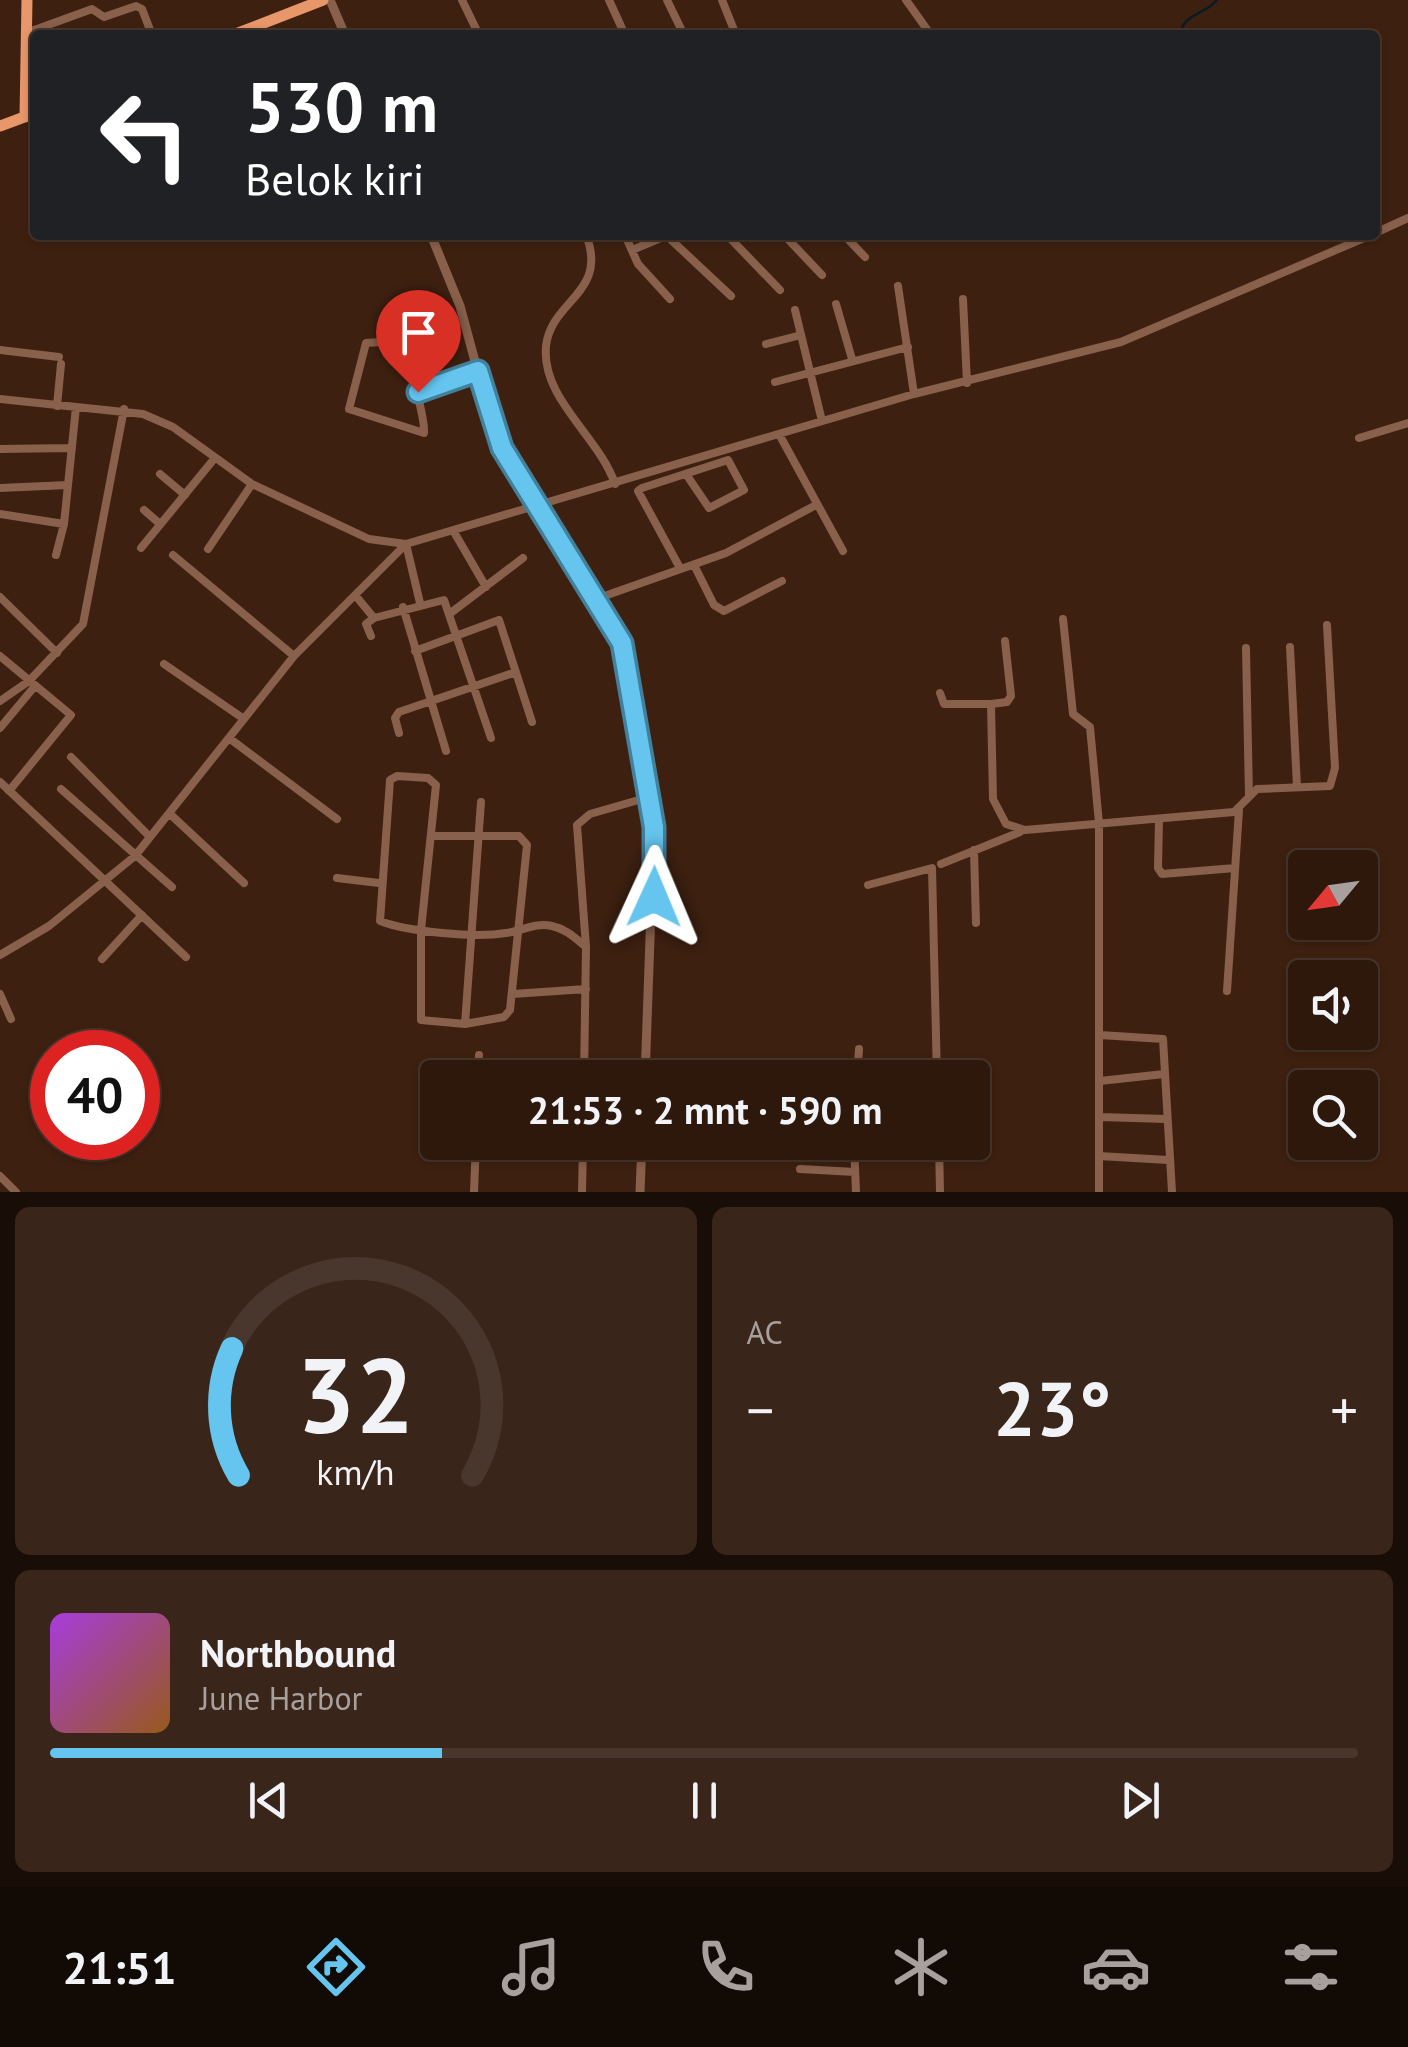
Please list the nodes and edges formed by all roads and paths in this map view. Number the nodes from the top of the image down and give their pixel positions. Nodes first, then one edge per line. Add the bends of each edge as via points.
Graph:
1 (27, 0) edge
2 (326, 0) edge
3 (462, 0) edge
4 (610, 0) edge
5 (667, 0) edge
6 (722, 0) edge
7 (906, 0) edge
8 (32, 30) edge
9 (150, 30) edge
10 (246, 30) edge
11 (342, 30) edge
12 (477, 30) edge
13 (623, 30) edge
14 (682, 30) edge
15 (733, 30) edge
16 (927, 30) edge
17 (30, 31) edge
18 (26, 32) junction
19 (30, 115) edge
20 (0, 126) edge
21 (1408, 218) edge
22 (1380, 231) edge
23 (433, 240) edge
24 (588, 240) edge
25 (627, 240) edge
26 (656, 240) edge
27 (673, 240) edge
28 (732, 240) edge
29 (789, 240) edge
30 (849, 240) edge
31 (1359, 240) edge
32 (632, 250) junction
33 (865, 257) dead end
34 (822, 275) dead end
35 (898, 286) dead end
36 (780, 290) dead end
37 (730, 296) dead end
38 (670, 299) dead end
39 (964, 299) dead end
40 (836, 304) dead end
41 (795, 310) dead end
42 (801, 335) junction
43 (766, 344) dead end
44 (908, 347) junction
45 (0, 350) edge
46 (852, 359) junction
47 (478, 371) junction
48 (810, 374) junction
49 (775, 382) dead end
50 (968, 383) junction
51 (418, 392) junction
52 (914, 394) junction
53 (0, 399) edge
54 (57, 406) junction
55 (76, 407) junction
56 (124, 409) junction
57 (822, 422) junction
58 (1408, 423) edge
59 (779, 434) junction
60 (1359, 438) dead end
61 (72, 448) junction
62 (0, 449) edge
63 (214, 458) junction
64 (160, 474) dead end
65 (686, 474) junction
66 (252, 484) junction
67 (614, 484) junction
68 (68, 485) junction
69 (0, 488) edge
70 (185, 494) junction
71 (816, 505) junction
72 (539, 506) junction
73 (144, 510) dead end
74 (0, 514) edge
75 (64, 524) junction
76 (160, 524) junction
77 (454, 532) junction
78 (406, 544) junction
79 (140, 548) dead end
80 (208, 549) dead end
81 (843, 551) dead end
82 (56, 555) dead end
83 (174, 556) dead end
84 (523, 558) dead end
85 (694, 565) junction
86 (680, 568) junction
87 (782, 581) dead end
88 (486, 587) junction
89 (355, 595) junction
90 (0, 597) edge
91 (596, 599) junction
92 (420, 603) junction
93 (403, 607) junction
94 (452, 612) junction
95 (374, 618) junction
96 (1063, 619) dead end
97 (1327, 625) dead end
98 (459, 634) junction
99 (371, 636) dead end
100 (1005, 641) dead end
101 (1246, 648) dead end
102 (1290, 648) dead end
103 (415, 651) junction
104 (56, 654) junction
105 (0, 656) edge
106 (294, 656) junction
107 (164, 664) dead end
108 (516, 672) junction
109 (32, 683) junction
110 (474, 685) junction
111 (940, 693) dead end
112 (430, 700) junction
113 (0, 701) edge
114 (992, 704) junction
115 (244, 720) junction
116 (532, 722) dead end
117 (0, 728) edge
118 (400, 733) dead end
119 (229, 738) junction
120 (491, 738) dead end
121 (446, 751) dead end
122 (71, 758) dead end
123 (0, 782) edge
124 (1297, 787) junction
125 (61, 789) dead end
126 (9, 791) junction
127 (1248, 796) junction
128 (648, 797) junction
129 (481, 802) dead end
130 (1239, 810) junction
131 (170, 814) junction
132 (337, 820) dead end
133 (1159, 820) junction
134 (1099, 823) junction
135 (1025, 830) junction
136 (148, 835) junction
137 (431, 836) junction
138 (478, 837) junction
139 (974, 850) junction
140 (135, 856) junction
141 (941, 864) dead end
142 (1235, 868) junction
143 (337, 878) dead end
144 (105, 881) junction
145 (244, 883) dead end
146 (380, 884) junction
147 (868, 885) dead end
148 (172, 887) dead end
149 (142, 916) junction
150 (976, 922) dead end
151 (422, 930) junction
152 (522, 930) junction
153 (470, 932) junction
154 (586, 947) junction
155 (0, 955) edge
156 (186, 957) dead end
157 (102, 958) dead end
158 (586, 990) junction
159 (1228, 990) dead end
160 (0, 994) edge
161 (512, 994) junction
162 (11, 1020) dead end
163 (465, 1024) junction
164 (1100, 1036) junction
165 (858, 1049) dead end
166 (479, 1055) dead end
167 (479, 1060) edge
168 (584, 1060) edge
169 (646, 1060) edge
170 (858, 1060) edge
171 (937, 1060) edge
172 (1164, 1074) junction
173 (1100, 1080) junction
174 (1100, 1117) junction
175 (1166, 1119) junction
176 (1100, 1156) junction
177 (475, 1160) edge
178 (583, 1160) edge
179 (641, 1160) edge
180 (854, 1160) edge
181 (939, 1160) edge
182 (1168, 1160) junction
183 (800, 1169) dead end
184 (854, 1172) junction
185 (0, 1176) edge
186 (16, 1192) edge
187 (474, 1192) edge
188 (582, 1192) edge
189 (640, 1192) edge
190 (856, 1192) edge
191 (940, 1192) edge
192 (1100, 1192) edge
193 (1172, 1192) edge

1 - 18 main road
2 - 10 main road
2 - 11 street
3 - 12 street
4 - 13 street
5 - 14 street
6 - 15 street
7 - 16 street
8 - 9 street via 92,8 104,16 136,6
17 - 18 street
18 - 19 main road
19 - 20 main road
21 - 22 street
23 - 47 street
24 - 67 street via 587,282 552,327 546,363
25 - 32 street
26 - 32 street
27 - 37 street
28 - 36 street
29 - 34 street
30 - 33 street
31 - 50 street via 1152,332
32 - 38 street
35 - 44 street
39 - 50 street
40 - 46 street
41 - 42 street
42 - 43 street
42 - 48 street
44 - 46 street
44 - 52 street
45 - 54 street via 60,360
46 - 48 street
47 - 51 street
47 - 72 street via 496,435
48 - 49 street
48 - 57 street
50 - 52 street
51 - 51 street via 400,347 366,343 351,411 424,433
52 - 57 street
53 - 54 street
54 - 55 street
55 - 56 street
55 - 61 street
56 - 63 street via 173,427
56 - 104 street via 83,624
57 - 59 street
58 - 60 street
59 - 67 street
59 - 71 street
61 - 62 street
61 - 68 street
63 - 66 street
63 - 70 street
64 - 70 street
65 - 65 street via 728,460 744,490 709,508
65 - 86 street via 638,491
66 - 78 street via 369,539
66 - 80 street
67 - 72 street
68 - 69 street
68 - 75 street
70 - 76 street
71 - 81 street
71 - 85 street
72 - 77 street
72 - 91 street
73 - 76 street
74 - 75 street
75 - 82 street
76 - 79 street
77 - 78 street
77 - 88 street
78 - 89 street
78 - 92 street
83 - 106 street
84 - 88 street
85 - 86 street
85 - 87 street via 724,611
86 - 91 street
88 - 94 street
89 - 95 street
89 - 106 street
90 - 104 street
91 - 128 street via 624,648
92 - 93 street
92 - 94 street via 444,600
93 - 95 street
93 - 103 street
94 - 98 street
95 - 99 street via 366,624
96 - 134 street via 1073,714 1090,727
97 - 124 street via 1335,781
98 - 103 street
98 - 108 street via 499,620
98 - 110 street
100 - 114 street via 1011,696
101 - 127 street
102 - 124 street
103 - 112 street
104 - 109 street
105 - 109 street
106 - 115 street
107 - 115 street
108 - 110 street
108 - 116 street
109 - 113 street
109 - 117 street
109 - 126 street via 68,711 69,722
110 - 112 street
110 - 120 street
111 - 114 street via 951,708
112 - 118 street via 395,714
112 - 121 street
114 - 135 street via 996,810 1006,824
115 - 119 street
119 - 131 street
119 - 132 street
122 - 136 street
123 - 126 street
124 - 127 street via 1258,789
125 - 140 street
126 - 144 street
127 - 130 street
128 - 154 street via 590,814 577,826
128 - 169 street via 655,868
129 - 138 street
130 - 133 street
130 - 142 street
131 - 136 street
131 - 145 street
133 - 134 street
133 - 142 street via 1162,874
134 - 135 street
134 - 164 street
135 - 139 street
136 - 140 street
137 - 138 street
137 - 146 street via 434,782 392,778
137 - 151 street
138 - 152 street via 526,840
138 - 153 street
139 - 141 street
139 - 150 street
140 - 144 street
140 - 148 street
142 - 159 street
143 - 146 street
144 - 149 street
144 - 155 street
146 - 151 street via 380,921
147 - 171 street via 932,868
149 - 156 street
149 - 157 street
151 - 153 street
151 - 163 street via 418,1016
152 - 153 street
152 - 154 street via 556,926
152 - 161 street
153 - 163 street
154 - 158 street
158 - 161 street
158 - 168 street
160 - 162 street
161 - 163 street via 504,1017
164 - 172 street via 1162,1037
164 - 173 street
165 - 170 street
166 - 167 street
172 - 173 street
172 - 175 street
173 - 174 street
174 - 175 street
174 - 176 street
175 - 182 street
176 - 182 street
176 - 192 street
177 - 187 street
178 - 188 street
179 - 189 street
180 - 184 street
181 - 191 street
182 - 193 street
183 - 184 street
184 - 190 street
185 - 186 street

